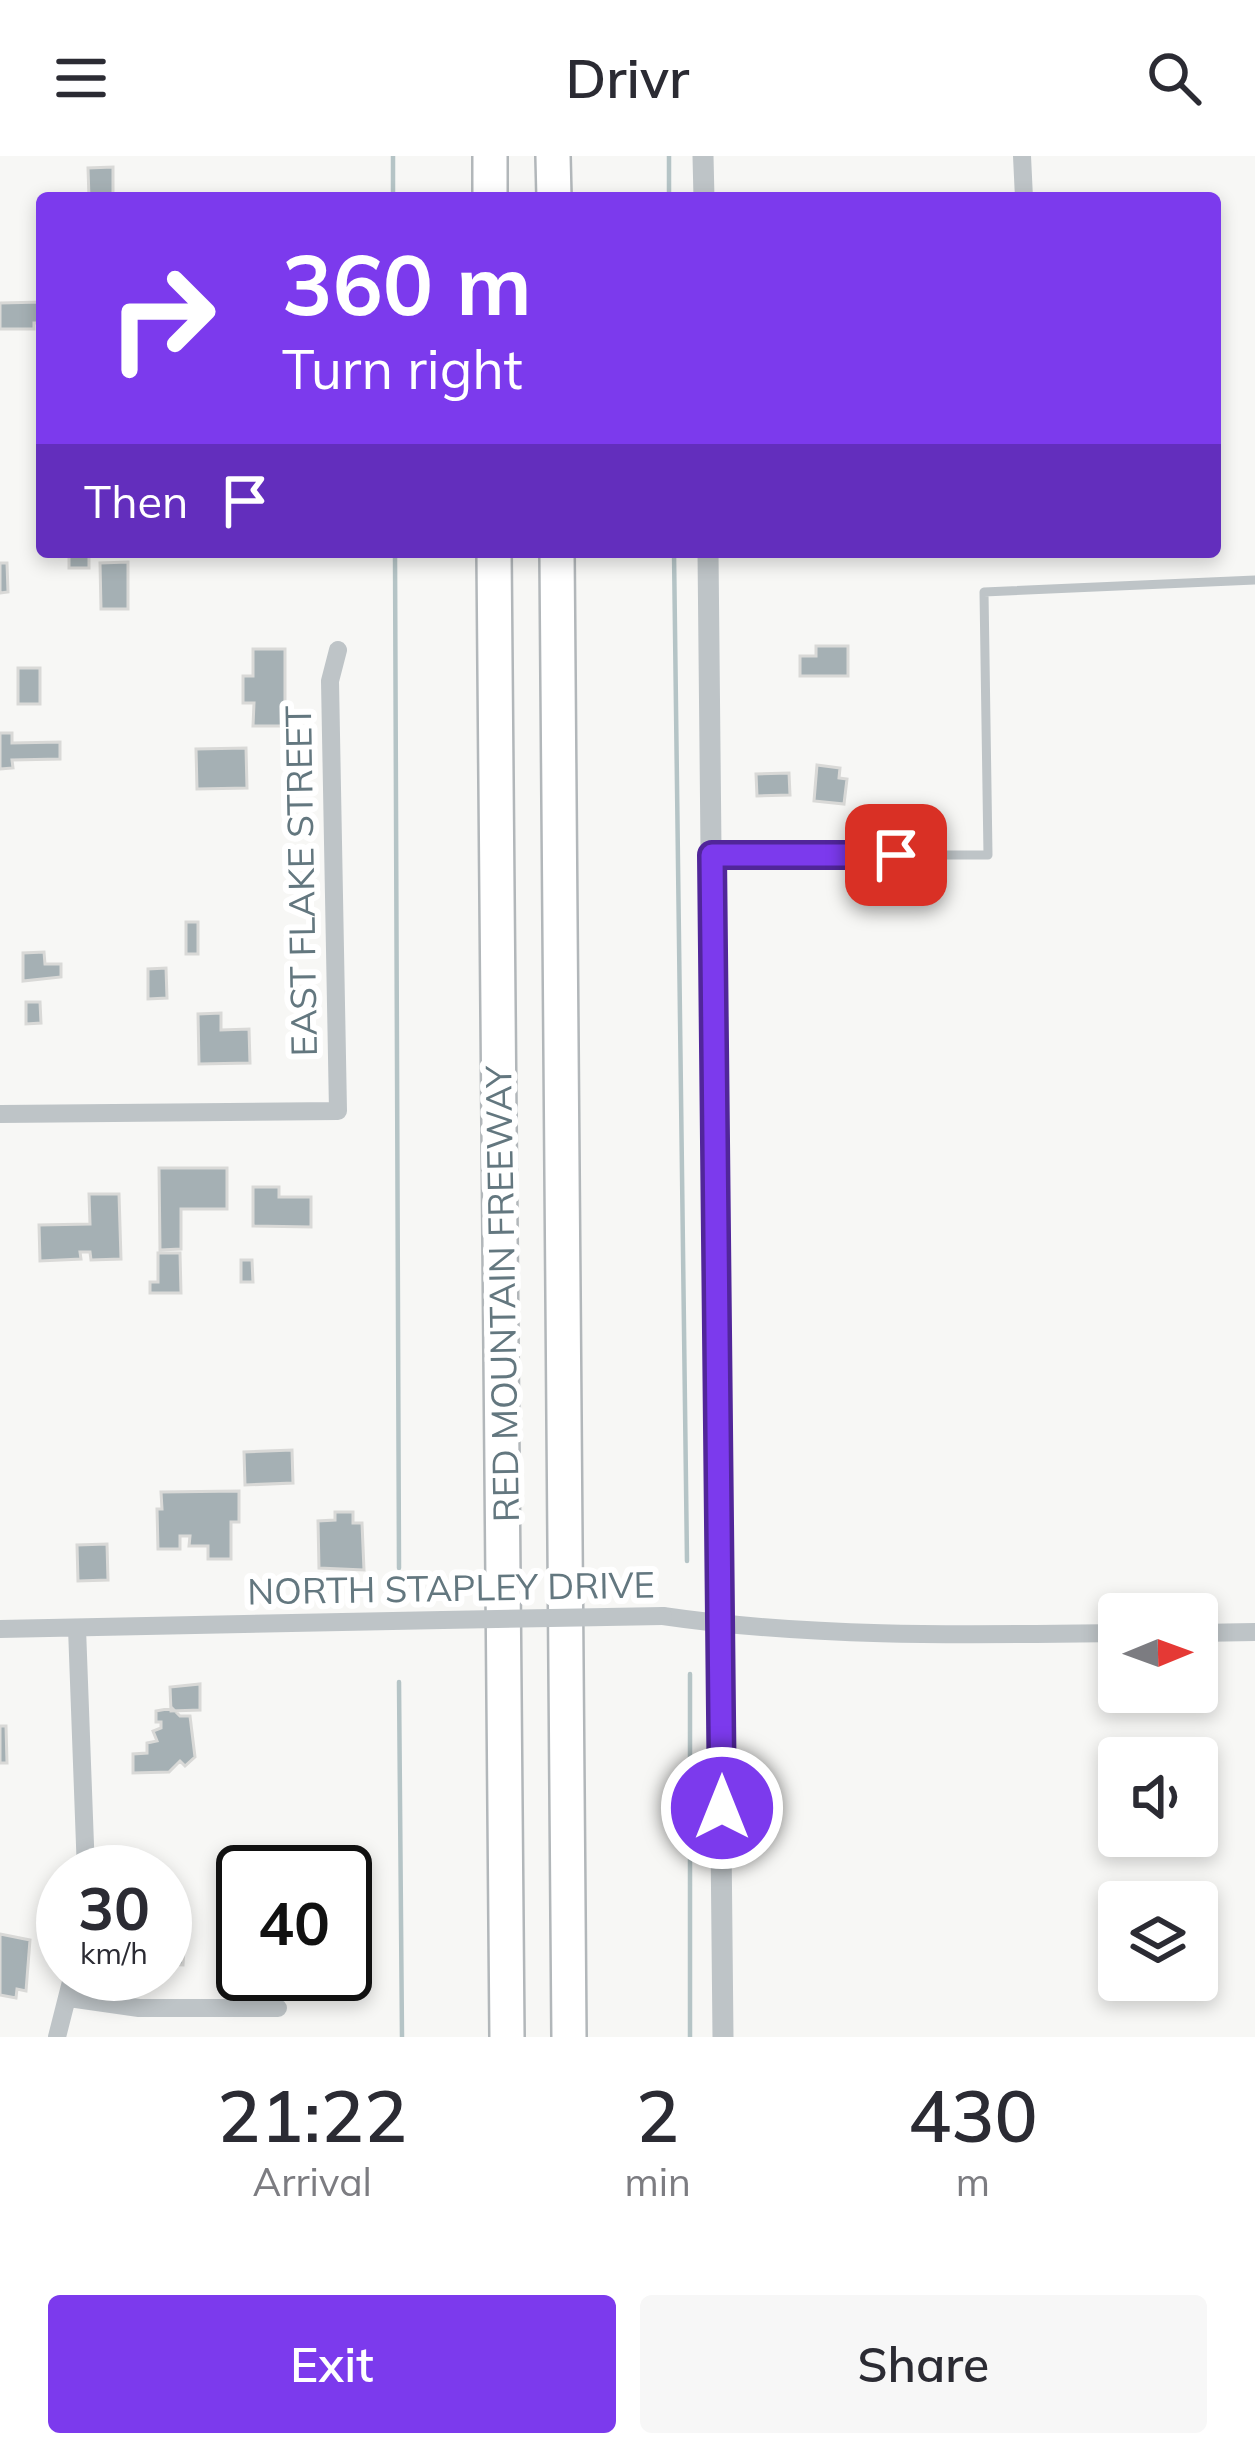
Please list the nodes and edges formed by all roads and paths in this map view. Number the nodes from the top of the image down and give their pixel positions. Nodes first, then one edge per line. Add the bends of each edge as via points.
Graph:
1 (490, 156) edge
2 (553, 156) edge
3 (704, 156) edge
4 (1022, 156) edge
5 (490, 192) edge
6 (554, 192) edge
7 (704, 192) edge
8 (1024, 192) edge
9 (494, 558) edge
10 (557, 558) edge
11 (708, 558) edge
12 (1255, 580) edge
13 (338, 650) dead end
14 (712, 855) junction
15 (0, 1114) edge
16 (721, 1624) junction
17 (77, 1628) junction
18 (0, 1630) edge
19 (1255, 1632) edge
20 (1218, 1633) edge
21 (1098, 1634) edge
22 (85, 1845) edge
23 (68, 2001) edge
24 (90, 2001) edge
25 (278, 2008) dead end
26 (57, 2037) edge
27 (507, 2037) edge
28 (569, 2037) edge
29 (723, 2037) edge

1 - 5 highway
2 - 6 highway
3 - 7 street
4 - 8 street
9 - 27 highway, RED MOUNTAIN FREEWAY
10 - 28 highway, RED MOUNTAIN FREEWAY
11 - 14 street
12 - 14 lane via 984,592 988,855
13 - 15 street, EAST FLAKE STREET via 330,681 338,1111
14 - 16 street
16 - 17 street, NORTH STAPLEY DRIVE, bridge via 663,1616
16 - 21 street, NORTH STAPLEY DRIVE
16 - 29 street
17 - 18 street, NORTH STAPLEY DRIVE
17 - 22 street
19 - 20 street
23 - 26 street
24 - 25 street

